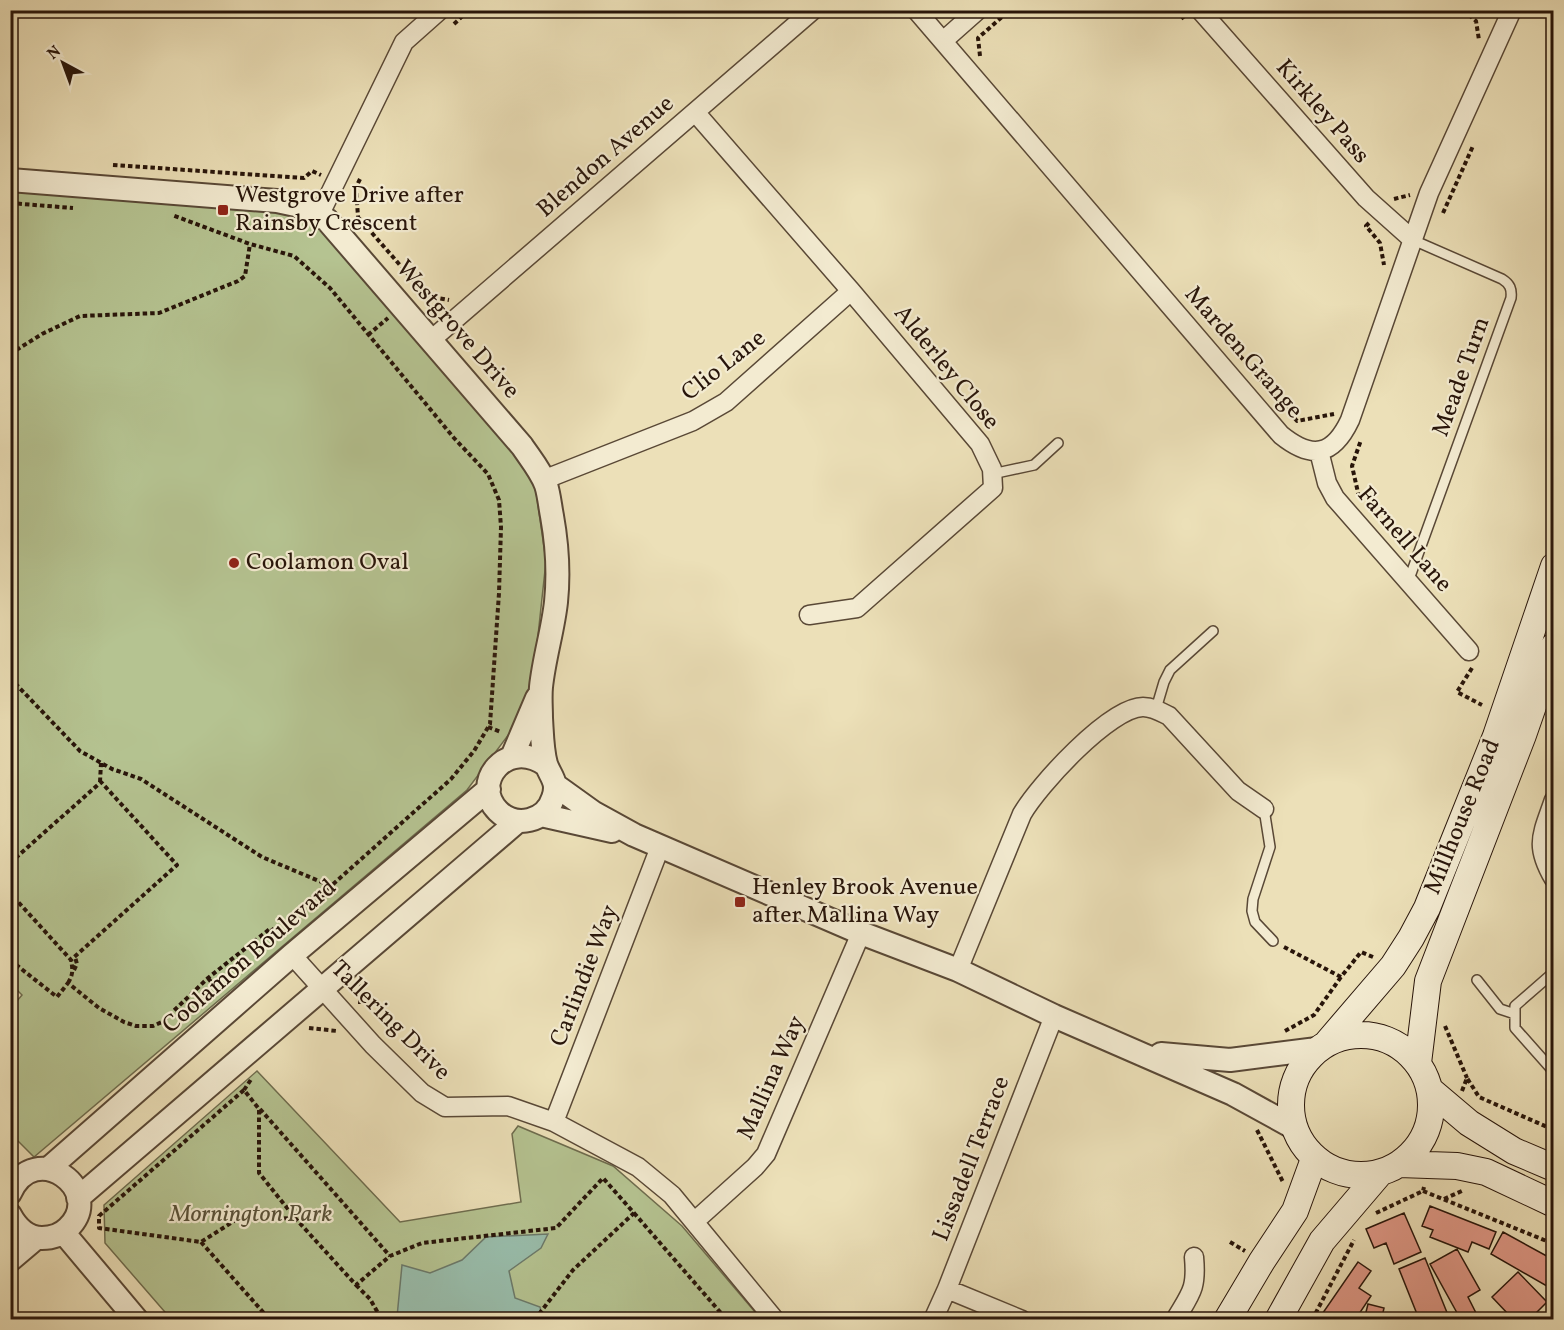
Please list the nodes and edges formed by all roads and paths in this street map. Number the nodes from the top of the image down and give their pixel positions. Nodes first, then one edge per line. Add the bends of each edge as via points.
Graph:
1 (469, 10) edge
2 (813, 10) edge
3 (916, 10) edge
4 (978, 10) edge
5 (1010, 10) edge
6 (1200, 10) edge
7 (1463, 10) edge
8 (437, 11) edge
9 (1509, 12) edge
10 (446, 31) dead end
11 (943, 41) junction
12 (1480, 48) dead end
13 (980, 57) dead end
14 (695, 112) junction
15 (1474, 142) dead end
16 (105, 165) dead end
17 (361, 176) dead end
18 (10, 180) edge
19 (336, 182) junction
20 (357, 193) junction
21 (1413, 194) dead end
22 (10, 203) edge
23 (81, 208) dead end
24 (1380, 211) junction
25 (171, 214) dead end
26 (319, 216) junction
27 (1413, 240) junction
28 (250, 244) junction
29 (1430, 247) junction
30 (1385, 266) dead end
31 (851, 291) junction
32 (453, 300) dead end
33 (431, 340) junction
34 (1235, 350) dead end
35 (10, 354) edge
36 (1334, 414) dead end
37 (1364, 433) dead end
38 (1058, 443) dead end
39 (1319, 451) junction
40 (992, 474) junction
41 (543, 480) junction
42 (1361, 506) dead end
43 (1554, 566) edge
44 (1408, 582) junction
45 (808, 615) dead end
46 (1214, 631) dead end
47 (1554, 646) edge
48 (1472, 658) joint
49 (10, 678) edge
50 (541, 688) junction
51 (1482, 705) dead end
52 (1156, 709) junction
53 (512, 757) junction
54 (101, 763) junction
55 (551, 775) junction
56 (100, 783) junction
57 (489, 789) junction
58 (1554, 800) edge
59 (1264, 809) joint
60 (542, 815) junction
61 (518, 821) junction
62 (634, 835) junction
63 (660, 847) junction
64 (10, 863) edge
65 (1554, 879) edge
66 (10, 894) edge
67 (861, 933) junction
68 (1274, 941) joint
69 (288, 949) junction
70 (73, 959) junction
71 (10, 960) edge
72 (1393, 966) junction
73 (958, 970) junction
74 (1554, 972) edge
75 (208, 978) junction
76 (1477, 980) dead end
77 (68, 984) junction
78 (323, 989) junction
79 (222, 995) dead end
80 (1515, 1014) junction
81 (1054, 1016) junction
82 (1124, 1046) junction
83 (1322, 1046) junction
84 (1418, 1063) junction
85 (1554, 1072) edge
86 (1430, 1090) junction
87 (259, 1109) junction
88 (554, 1122) junction
89 (1293, 1127) junction
90 (1314, 1159) junction
91 (1390, 1168) junction
92 (1554, 1168) edge
93 (48, 1169) junction
94 (13, 1180) edge
95 (78, 1198) junction
96 (1554, 1204) edge
97 (634, 1213) junction
98 (1375, 1214) dead end
99 (10, 1215) edge
100 (296, 1219) junction
101 (694, 1221) junction
102 (63, 1232) junction
103 (1355, 1237) dead end
104 (36, 1238) junction
105 (201, 1242) junction
106 (1554, 1244) edge
107 (390, 1256) junction
108 (1194, 1257) dead end
109 (10, 1260) edge
110 (356, 1285) junction
111 (947, 1289) junction
112 (132, 1318) edge
113 (270, 1320) edge
114 (382, 1320) edge
115 (540, 1320) edge
116 (727, 1320) edge
117 (775, 1320) edge
118 (933, 1320) edge
119 (1022, 1320) edge
120 (1176, 1320) edge
121 (1227, 1320) edge
122 (1278, 1320) edge
123 (1312, 1320) edge

1 - 10 path
2 - 14 street, Blendon Avenue
3 - 11 street, Marden Grange
4 - 11 street
5 - 13 path via 978,38
6 - 24 street, Kirkley Pass
7 - 12 path via 1476,21
8 - 19 street via 404,42
9 - 27 street via 1429,193
11 - 39 street, Marden Grange via 1281,435 1295,446
14 - 31 street, Alderley Close
14 - 33 street, Blendon Avenue
15 - 29 path
16 - 19 path via 304,178 312,171
17 - 20 path
18 - 26 street, Westgrove Drive via 277,201 305,207
19 - 20 path
19 - 26 street
20 - 32 path via 358,217 420,289 427,296
21 - 24 path via 1392,200
22 - 23 path
24 - 27 street, Kirkley Pass
24 - 30 path via 1366,226 1380,243
25 - 28 path
26 - 33 street, Westgrove Drive via 327,220
27 - 29 lane, Meade Turn
27 - 39 street via 1350,420 1342,436
28 - 35 path via 245,276 238,281 159,313 80,316
28 - 54 path via 294,256 330,288 488,474 499,500 501,527 490,724 451,779 331,886 262,857 141,779
29 - 44 lane, Meade Turn via 1502,279 1512,290
31 - 40 street, Alderley Close via 980,444
31 - 41 street, Clio Lane via 726,402 693,421
33 - 41 street, Westgrove Drive via 522,446
34 - 36 path via 1297,422
37 - 42 path via 1352,466
38 - 40 lane via 1034,465
39 - 44 street, Farnell Lane via 1335,498
40 - 45 street via 993,488 856,608
41 - 50 street, Westgrove Drive via 557,544 556,601
43 - 72 main road, Millhouse Road via 1496,736 1427,908
44 - 48 street, Farnell Lane
46 - 52 lane via 1170,670
47 - 84 main road, Millhouse Road via 1428,981
48 - 51 path via 1457,692
49 - 54 path via 80,751
50 - 53 street, Westgrove Drive
50 - 55 street, Westgrove Drive via 542,725
52 - 59 street via 1169,716 1238,791
52 - 73 street via 1142,707 1114,718 1055,770 1031,798
53 - 55 street via 536,758
53 - 57 street via 495,769
54 - 56 path
55 - 60 street via 554,796
55 - 62 street via 594,813
56 - 64 path
56 - 70 path via 177,865
57 - 61 street via 498,811
57 - 69 street, Coolamon Boulevard
58 - 65 street via 1540,850
59 - 68 lane via 1270,847 1252,911 1255,922
60 - 61 street
60 - 62 street
61 - 78 street
62 - 63 street
63 - 67 street
63 - 88 street, Carlindie Way
66 - 70 path
67 - 73 street
67 - 101 street, Mallina Way via 766,1154
68 - 72 path via 1341,977 1361,952
69 - 75 path via 271,928
69 - 78 street, Tallering Drive
69 - 93 street, Coolamon Boulevard
70 - 77 path
71 - 77 path via 57,997
72 - 83 main road, Millhouse Road
73 - 81 street
74 - 80 lane via 1515,1006
75 - 77 path via 162,1022 144,1027 124,1022 99,1008
75 - 79 path
76 - 80 lane via 1500,1009
78 - 88 street, Tallering Drive via 422,1093 445,1107 508,1106
78 - 95 street
80 - 85 lane via 1515,1028
81 - 82 street
81 - 111 street, Lissadell Terrace
82 - 83 street via 1169,1056 1230,1060
82 - 89 street via 1233,1094
83 - 84 main road via 1346,1035 1366,1034 1404,1048
83 - 89 main road via 1302,1065 1293,1085
84 - 86 main road
86 - 91 main road via 1426,1132 1415,1150
86 - 92 main road via 1469,1123 1514,1151
87 - 100 path via 259,1173
87 - 105 path via 244,1090 99,1216 99,1228
87 - 107 path
88 - 101 street, Tallering Drive via 638,1167 672,1195
89 - 90 main road
90 - 91 main road via 1334,1171 1357,1176
90 - 121 main road via 1295,1211
91 - 96 main road via 1457,1166 1486,1172
91 - 122 main road via 1322,1240
93 - 94 street
93 - 95 street via 71,1182
95 - 102 street via 76,1217
97 - 107 path via 603,1178 556,1228 422,1243
97 - 115 path via 573,1270 539,1314
97 - 116 path
98 - 106 path via 1423,1191
99 - 104 street via 20,1229
100 - 105 path via 242,1216
100 - 110 path
101 - 117 street, Tallering Drive
102 - 104 street
102 - 112 street
103 - 123 path
104 - 109 street
105 - 113 path
107 - 110 path
108 - 120 street via 1193,1289
110 - 114 path
111 - 118 street, Lissadell Terrace
111 - 119 street

